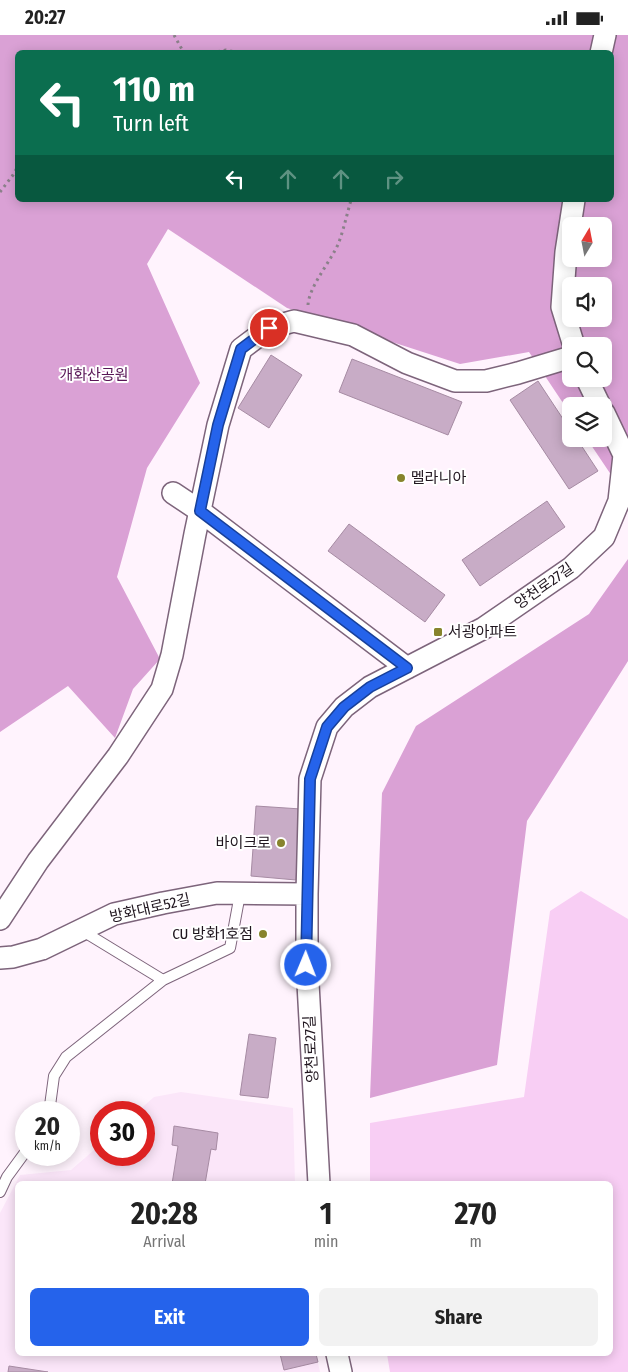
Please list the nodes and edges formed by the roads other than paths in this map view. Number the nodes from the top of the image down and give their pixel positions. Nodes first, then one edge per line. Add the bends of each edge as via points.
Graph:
1 (605, 35) edge
2 (602, 50) edge
3 (574, 202) edge
4 (571, 337) edge
5 (562, 360) edge
6 (612, 430) edge
7 (173, 493) dead end
8 (200, 511) junction
9 (407, 668) junction
10 (240, 894) junction
11 (307, 894) junction
12 (0, 919) edge
13 (81, 930) junction
14 (0, 958) edge
15 (163, 980) junction
16 (51, 1101) edge
17 (15, 1166) edge
18 (319, 1181) edge
19 (0, 1192) edge
20 (337, 1356) edge
21 (341, 1372) edge

1 - 2 street
3 - 4 street via 562,307
5 - 8 street via 486,381 455,381 407,363 353,335 294,321 269,328 241,349 218,425
6 - 9 street, 양천로27길 via 624,455 619,501 604,537 571,568 484,628
7 - 8 street
8 - 9 street
8 - 12 street via 172,655 162,689 118,756 38,861
9 - 11 street, 양천로27길 via 370,687 344,707 327,727 310,779
10 - 11 street, 방화대로52길
10 - 13 street, 방화대로52길 via 217,893 162,903 114,914
10 - 15 lane via 230,948
11 - 18 street, 양천로27길 via 306,965
13 - 14 street, 방화대로52길 via 42,949
13 - 15 lane
15 - 16 lane via 66,1057 54,1076
17 - 19 lane
20 - 21 street

